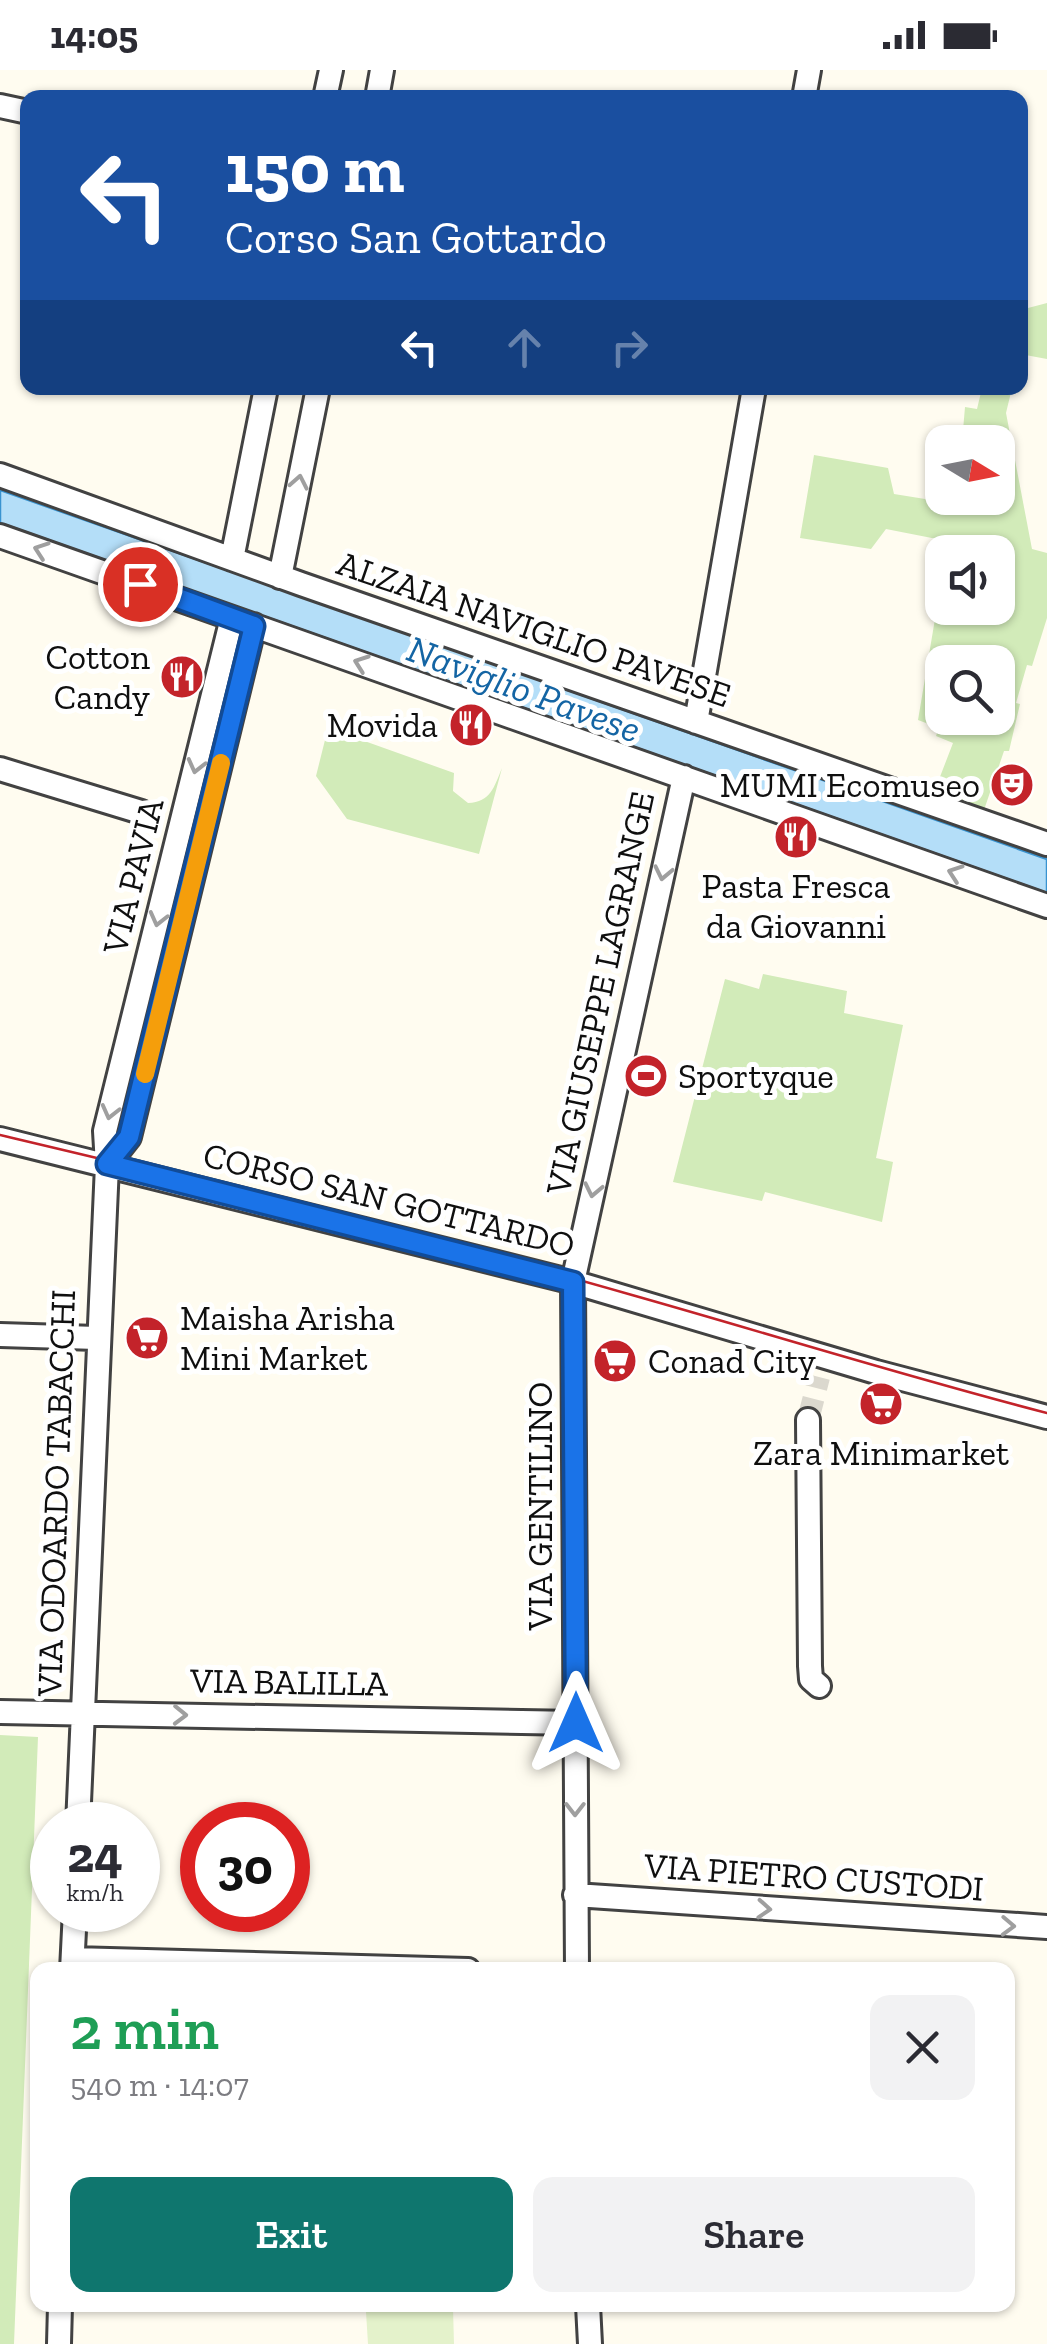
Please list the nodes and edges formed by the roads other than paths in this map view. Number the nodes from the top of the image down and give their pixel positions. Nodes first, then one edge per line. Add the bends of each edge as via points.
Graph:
1 (265, 395) edge
2 (317, 395) edge
3 (753, 395) edge
4 (0, 476) edge
5 (0, 536) edge
6 (232, 560) junction
7 (280, 577) junction
8 (243, 622) junction
9 (222, 712) junction
10 (696, 722) junction
11 (0, 769) edge
12 (684, 778) junction
13 (141, 812) dead end
14 (1047, 844) edge
15 (1047, 906) edge
16 (122, 1061) junction
17 (147, 1068) junction
18 (0, 1139) edge
19 (107, 1164) junction
20 (573, 1282) junction
21 (0, 1336) edge
22 (97, 1338) junction
23 (1047, 1417) edge
24 (808, 1420) tunnel mouth
25 (819, 1686) dead end
26 (0, 1712) edge
27 (82, 1714) junction
28 (576, 1723) junction
29 (79, 1802) edge
30 (575, 1895) junction
31 (1047, 1927) edge
32 (73, 1932) edge
33 (72, 1962) edge
34 (577, 1962) edge
35 (60, 2312) edge
36 (588, 2312) edge
37 (59, 2344) edge
38 (590, 2344) edge

1 - 6 street
7 -> 2 street
3 - 10 street
4 - 6 street, ALZAIA NAVIGLIO PAVESE
8 -> 5 street
6 - 7 street, ALZAIA NAVIGLIO PAVESE
7 - 10 street, ALZAIA NAVIGLIO PAVESE
8 - 9 street, VIA PAVIA
12 -> 8 street
9 -> 16 street, VIA PAVIA
9 - 17 street, VIA PAVIA
10 - 14 street, ALZAIA NAVIGLIO PAVESE
11 - 13 street
15 -> 12 street
12 -> 20 street, VIA GIUSEPPE LAGRANGE
16 - 17 street
16 -> 19 street, VIA PAVIA via 105,1131
17 - 19 street, VIA PAVIA via 129,1137
18 - 19 street, CORSO SAN GOTTARDO
19 - 20 street, CORSO SAN GOTTARDO
19 - 22 street, VIA ODOARDO TABACCHI
20 - 23 street, CORSO SAN GOTTARDO via 821,1367
20 - 28 street, VIA GENTILINO
21 - 22 street
22 - 27 street, VIA ODOARDO TABACCHI
24 - 25 street via 810,1679
26 - 27 street, VIA BALILLA
27 -> 28 street, VIA BALILLA
27 - 29 street, VIA ODOARDO TABACCHI
28 -> 30 street, VIA GENTILINO
30 -> 31 street, VIA PIETRO CUSTODI
30 - 34 street, VIA GENTILINO
32 - 33 street
35 - 37 street
36 - 38 street

